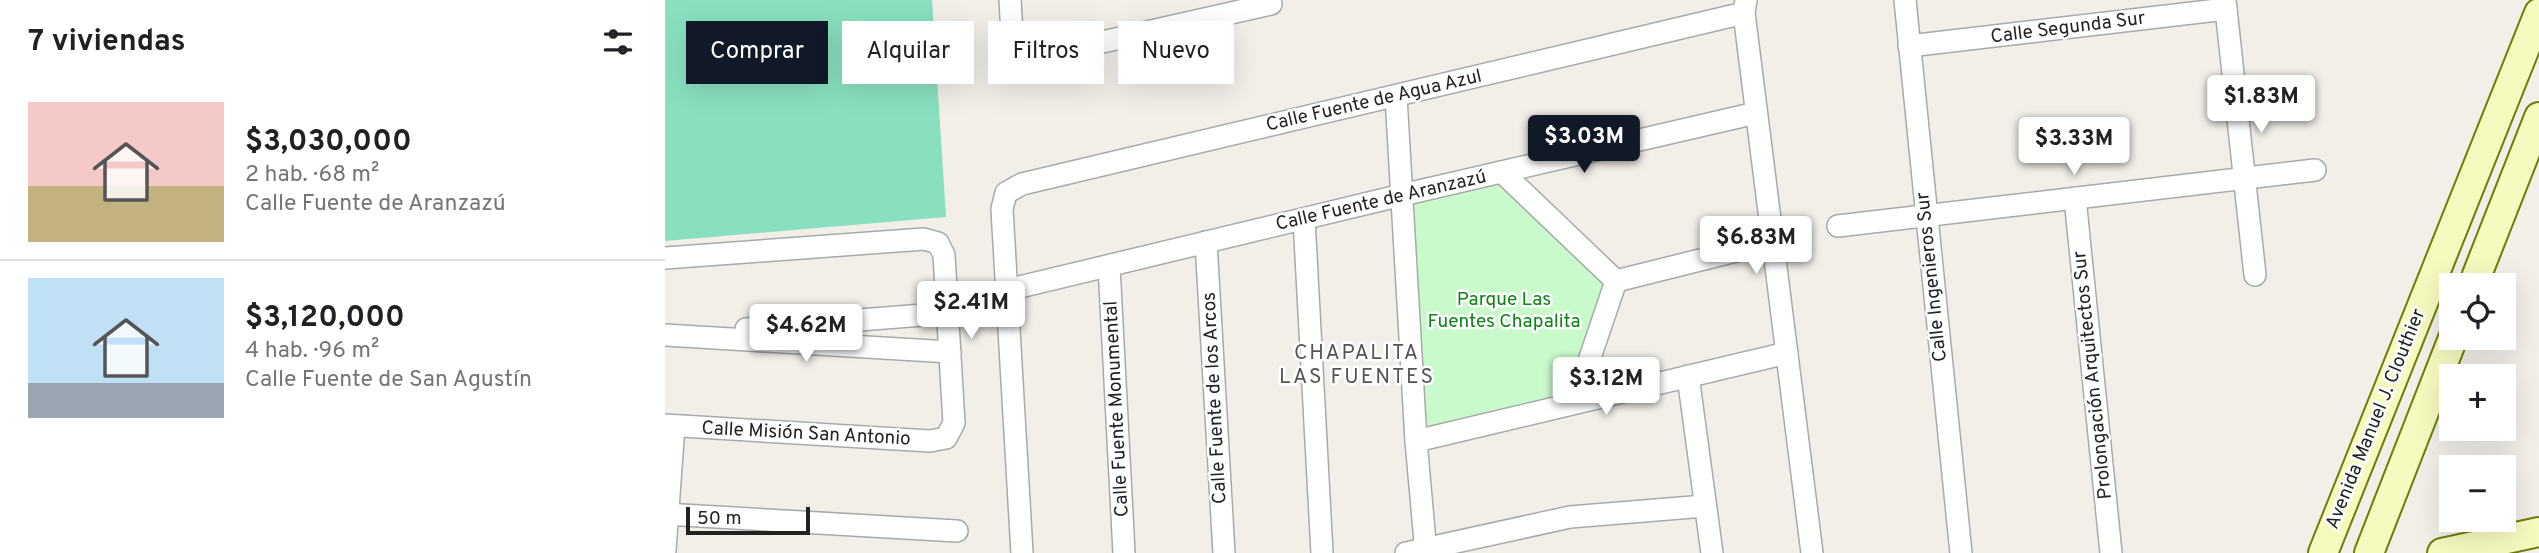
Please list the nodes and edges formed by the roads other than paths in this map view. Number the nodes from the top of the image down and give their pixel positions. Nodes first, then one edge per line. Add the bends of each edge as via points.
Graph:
1 (1010, 0) edge
2 (1905, 0) edge
3 (1259, 4) edge
4 (2226, 5) edge
5 (1745, 6) edge
6 (1227, 7) edge
7 (2539, 13) edge
8 (1909, 46) junction
9 (1396, 96) junction
10 (1756, 113) junction
11 (2539, 117) edge
12 (2315, 170) dead end
13 (1502, 172) junction
14 (2245, 178) junction
15 (1402, 195) junction
16 (2075, 198) junction
17 (1926, 216) junction
18 (1304, 219) junction
19 (1838, 226) dead end
20 (1206, 242) junction
21 (1772, 242) junction
22 (665, 258) edge
23 (1109, 266) junction
24 (2478, 273) edge
25 (2255, 275) dead end
26 (1616, 281) junction
27 (1007, 290) junction
28 (948, 313) junction
29 (666, 335) edge
30 (2448, 350) edge
31 (950, 352) junction
32 (1787, 353) junction
33 (1688, 376) junction
34 (1576, 402) junction
35 (669, 426) edge
36 (1416, 441) junction
37 (1705, 506) junction
38 (666, 514) edge
39 (957, 531) dead end
40 (2539, 532) edge
41 (665, 550) edge
42 (1419, 551) edge
43 (1022, 553) edge
44 (1124, 553) edge
45 (1224, 553) edge
46 (1322, 553) edge
47 (1712, 553) edge
48 (1812, 553) edge
49 (1961, 553) edge
50 (2111, 553) edge
51 (2323, 553) edge
52 (2369, 553) edge
53 (2442, 553) edge

1 - 6 street via 1013,39 1018,48 1036,57
2 - 8 street, Calle Ingenieros Sur
3 - 6 street
4 - 8 street, Calle Segunda Sur
4 - 14 street
5 - 9 street, Calle Fuente de Agua Azul
5 - 10 street
7 - 51 main road, Avenida Manuel J. Clouthier
8 - 17 street, Calle Ingenieros Sur
9 - 15 street
9 - 27 street, Calle Fuente de Agua Azul via 1022,184 1006,193 1002,209
10 - 13 street, Calle Fuente de Aranzazú
10 - 21 street
11 - 24 main road
12 - 14 street
13 - 15 street, Calle Fuente de Aranzazú
13 - 26 street
14 - 16 street
14 - 25 street
15 - 18 street, Calle Fuente de Aranzazú
15 - 36 street
16 - 17 street
16 - 50 street, Prolongación Arquitectos Sur
17 - 19 street
17 - 49 street, Calle Ingenieros Sur
18 - 20 street, Calle Fuente de Aranzazú
18 - 46 street
20 - 23 street, Calle Fuente de Aranzazú
20 - 45 street, Calle Fuente de los Arcos
21 - 26 street
21 - 32 street
22 - 28 street via 924,239 938,243 944,255
23 - 27 street, Calle Fuente de Aranzazú
23 - 44 street, Calle Fuente Monumental
26 - 34 street
27 - 43 street
28 - 29 street
28 - 31 street
29 - 31 street
30 - 52 main road
31 - 35 street, Calle Misión San Antonio via 954,423 946,438 930,441
32 - 33 street
32 - 48 street
33 - 34 street
33 - 37 street
34 - 36 street
35 - 38 street
36 - 42 street
37 - 42 street via 1570,517
37 - 47 street
38 - 39 street
38 - 41 street
40 - 53 main road

